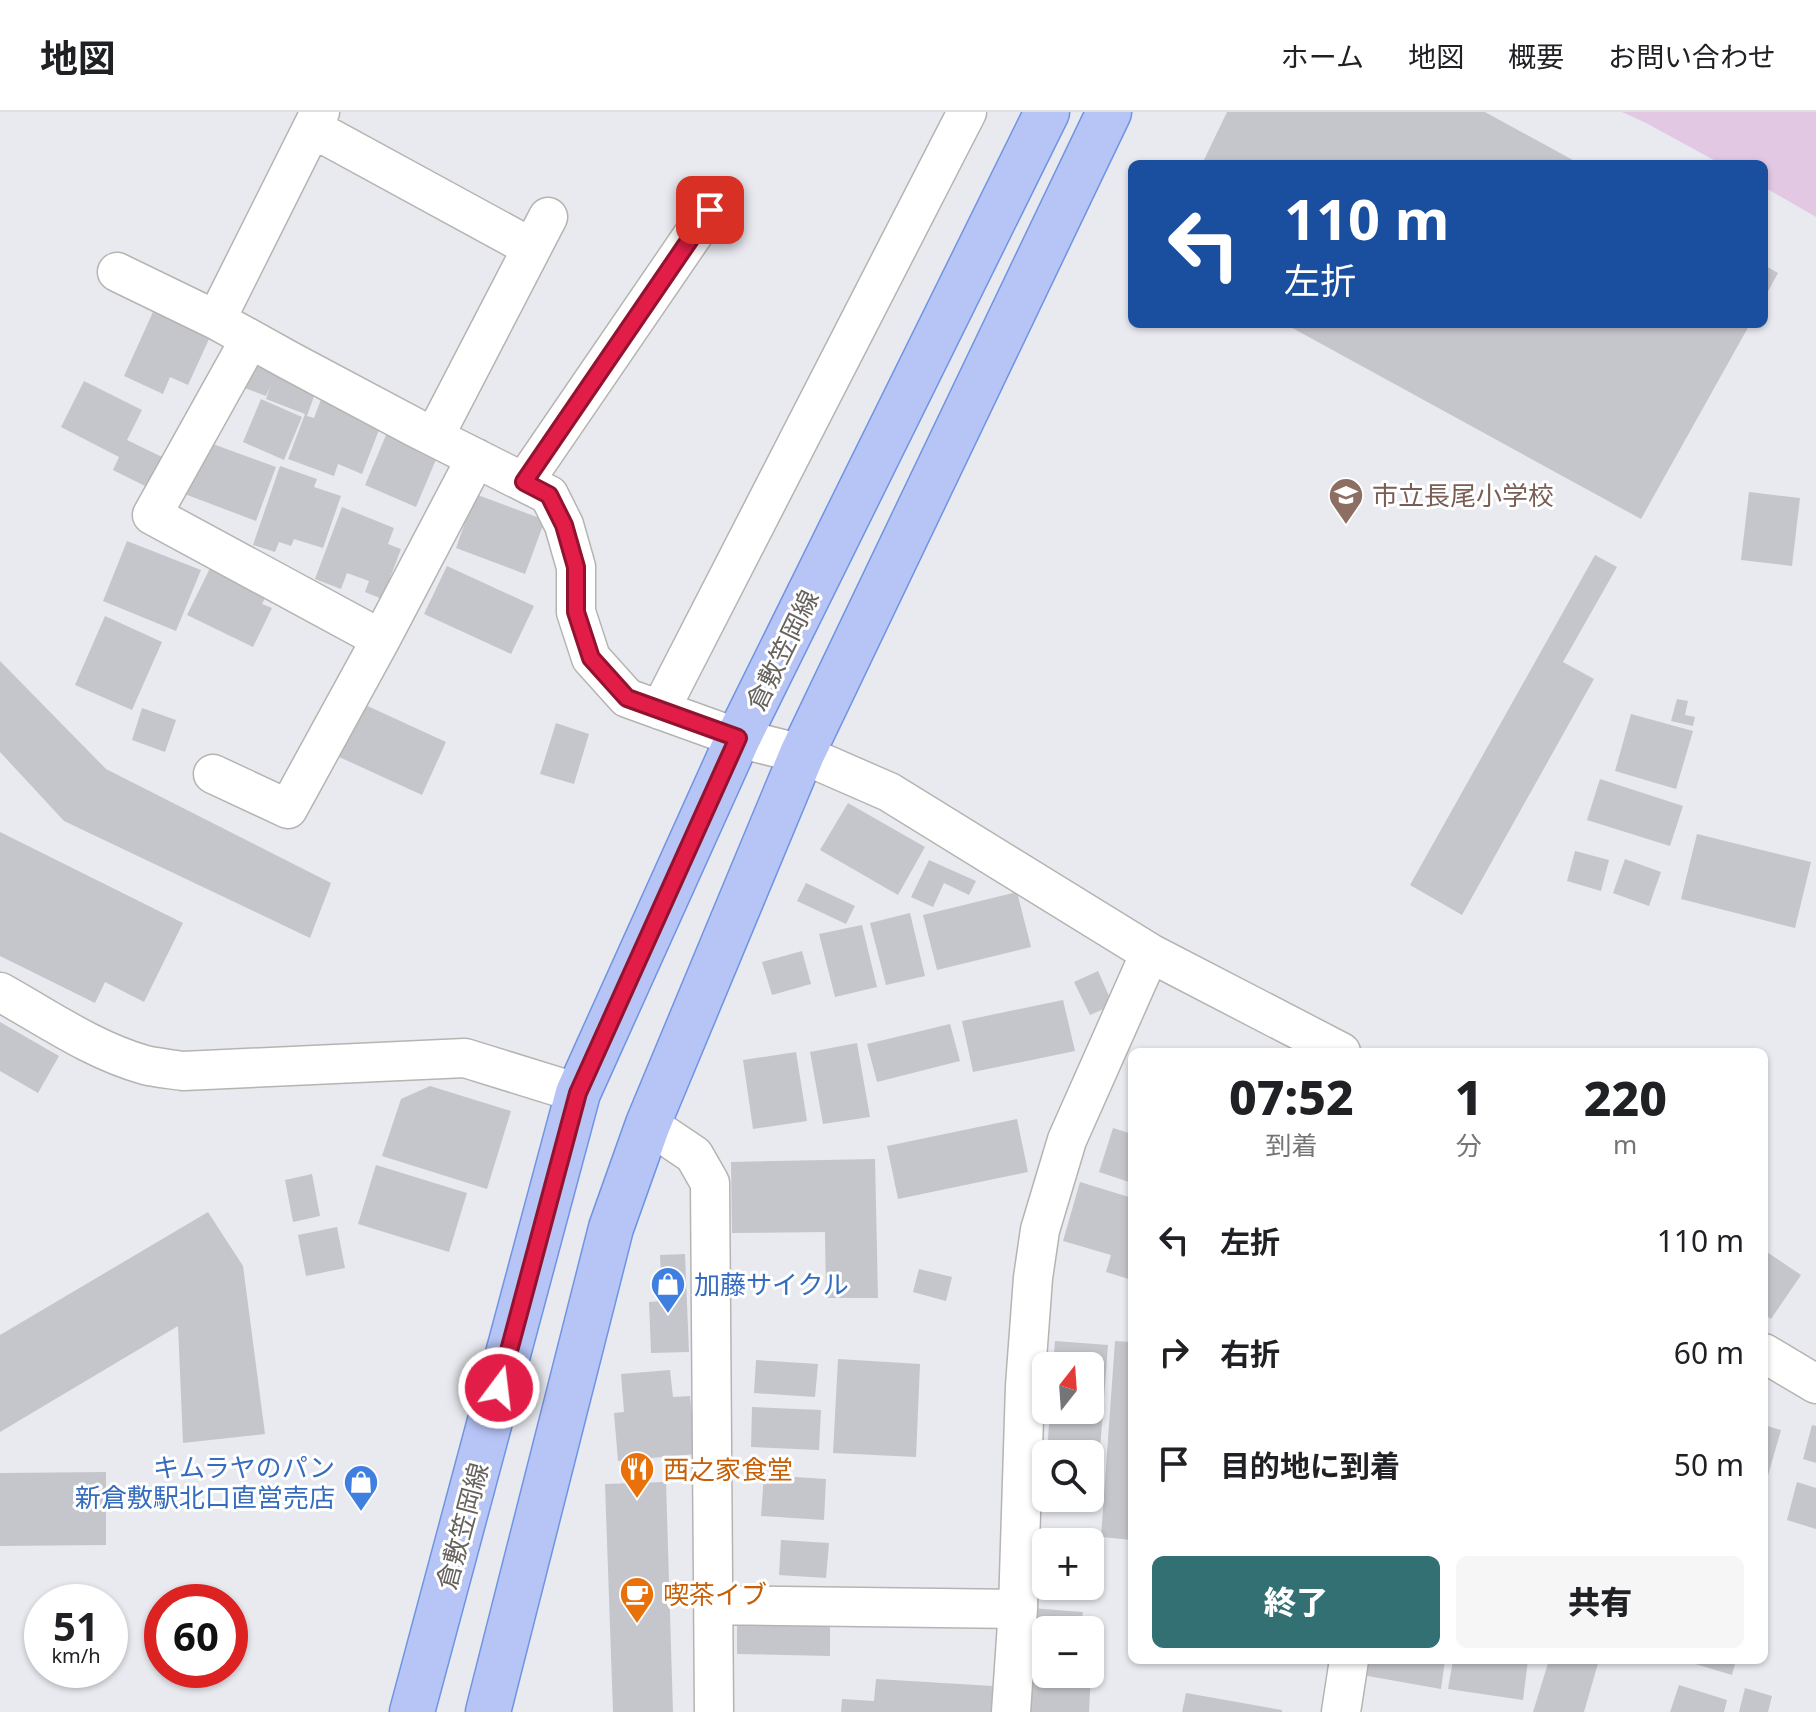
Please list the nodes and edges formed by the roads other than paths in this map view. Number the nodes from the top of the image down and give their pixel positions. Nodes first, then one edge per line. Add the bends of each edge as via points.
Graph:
1 (967, 112) edge
2 (1047, 112) edge
3 (1109, 112) edge
4 (316, 120) edge
5 (710, 210) dead end
6 (117, 272) dead end
7 (216, 320) junction
8 (250, 339) junction
9 (434, 437) junction
10 (476, 458) junction
11 (524, 482) junction
12 (381, 639) junction
13 (660, 710) junction
14 (738, 738) junction
15 (802, 754) junction
16 (213, 774) dead end
17 (1150, 953) junction
18 (0, 992) edge
19 (1333, 1048) edge
20 (578, 1093) junction
21 (648, 1124) junction
22 (1768, 1355) edge
23 (1816, 1384) edge
24 (713, 1605) junction
25 (1018, 1609) junction
26 (1348, 1664) edge
27 (412, 1712) edge
28 (488, 1712) edge
29 (714, 1712) edge
30 (1011, 1712) edge
31 (1341, 1712) edge

1 - 13 street
2 - 14 main road, 倉敷笠岡線
3 - 15 main road
4 - 7 street
4 - 9 street via 540,232
5 - 11 street
6 - 7 street
7 - 8 street
8 - 9 street
8 - 12 street via 152,515
9 - 10 street
10 - 11 street
10 - 12 street
11 - 13 street via 549,495 564,525 576,567 576,612 591,658 627,698
12 - 16 street via 288,809
13 - 14 street
14 - 15 street
14 - 20 main road, 倉敷笠岡線
15 - 17 street via 889,792
15 - 21 main road
17 - 19 street
17 - 25 street via 1067,1140 1040,1230 1025,1386
18 - 20 street via 66,1031 147,1065 183,1071 465,1058
20 - 27 main road, 倉敷笠岡線
21 - 24 street via 694,1155 710,1183
21 - 28 main road via 611,1228
22 - 23 street
24 - 25 street
24 - 29 street
25 - 30 street
26 - 31 street

